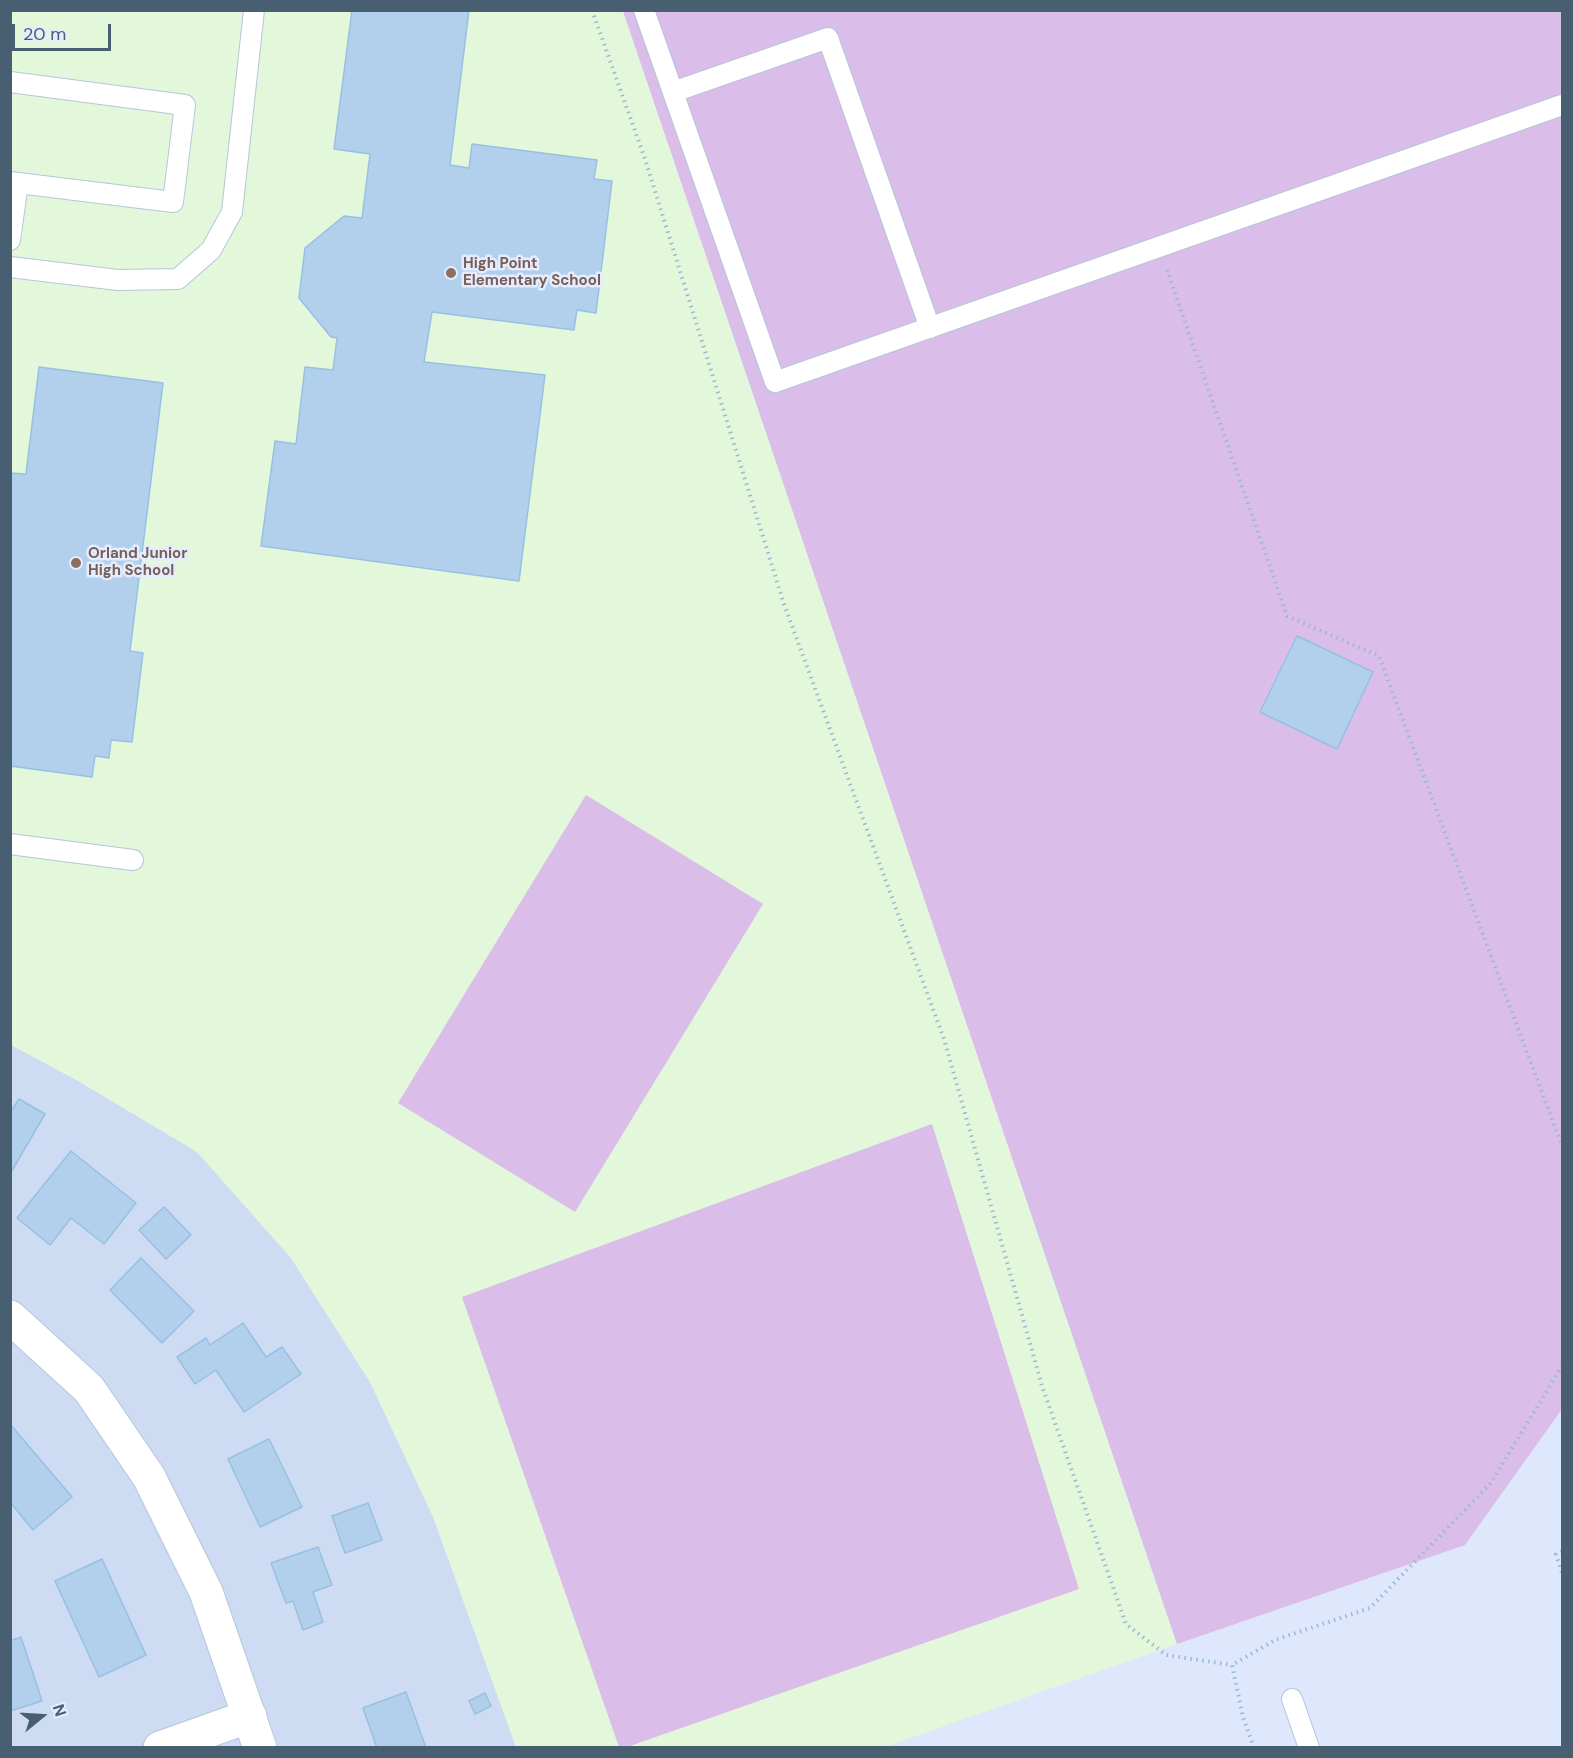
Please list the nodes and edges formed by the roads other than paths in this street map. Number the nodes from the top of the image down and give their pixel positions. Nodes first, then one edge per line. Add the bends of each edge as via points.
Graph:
1 (254, 10) edge
2 (645, 10) edge
3 (10, 82) edge
4 (673, 92) junction
5 (1563, 105) edge
6 (14, 183) edge
7 (10, 240) edge
8 (10, 267) edge
9 (930, 328) junction
10 (10, 844) edge
11 (133, 860) dead end
12 (10, 1317) edge
13 (1292, 1699) dead end
14 (250, 1716) junction
15 (160, 1748) edge
16 (260, 1748) edge
17 (1309, 1748) edge

1 - 8 lane via 232,212 211,250 178,279 118,280
2 - 4 lane
3 - 6 lane via 185,105 173,202
4 - 9 lane via 776,382
4 - 9 lane via 828,38
5 - 9 lane
6 - 7 lane
10 - 11 lane
12 - 14 street via 89,1389 149,1477 206,1592
13 - 17 lane
14 - 15 street
14 - 16 street

